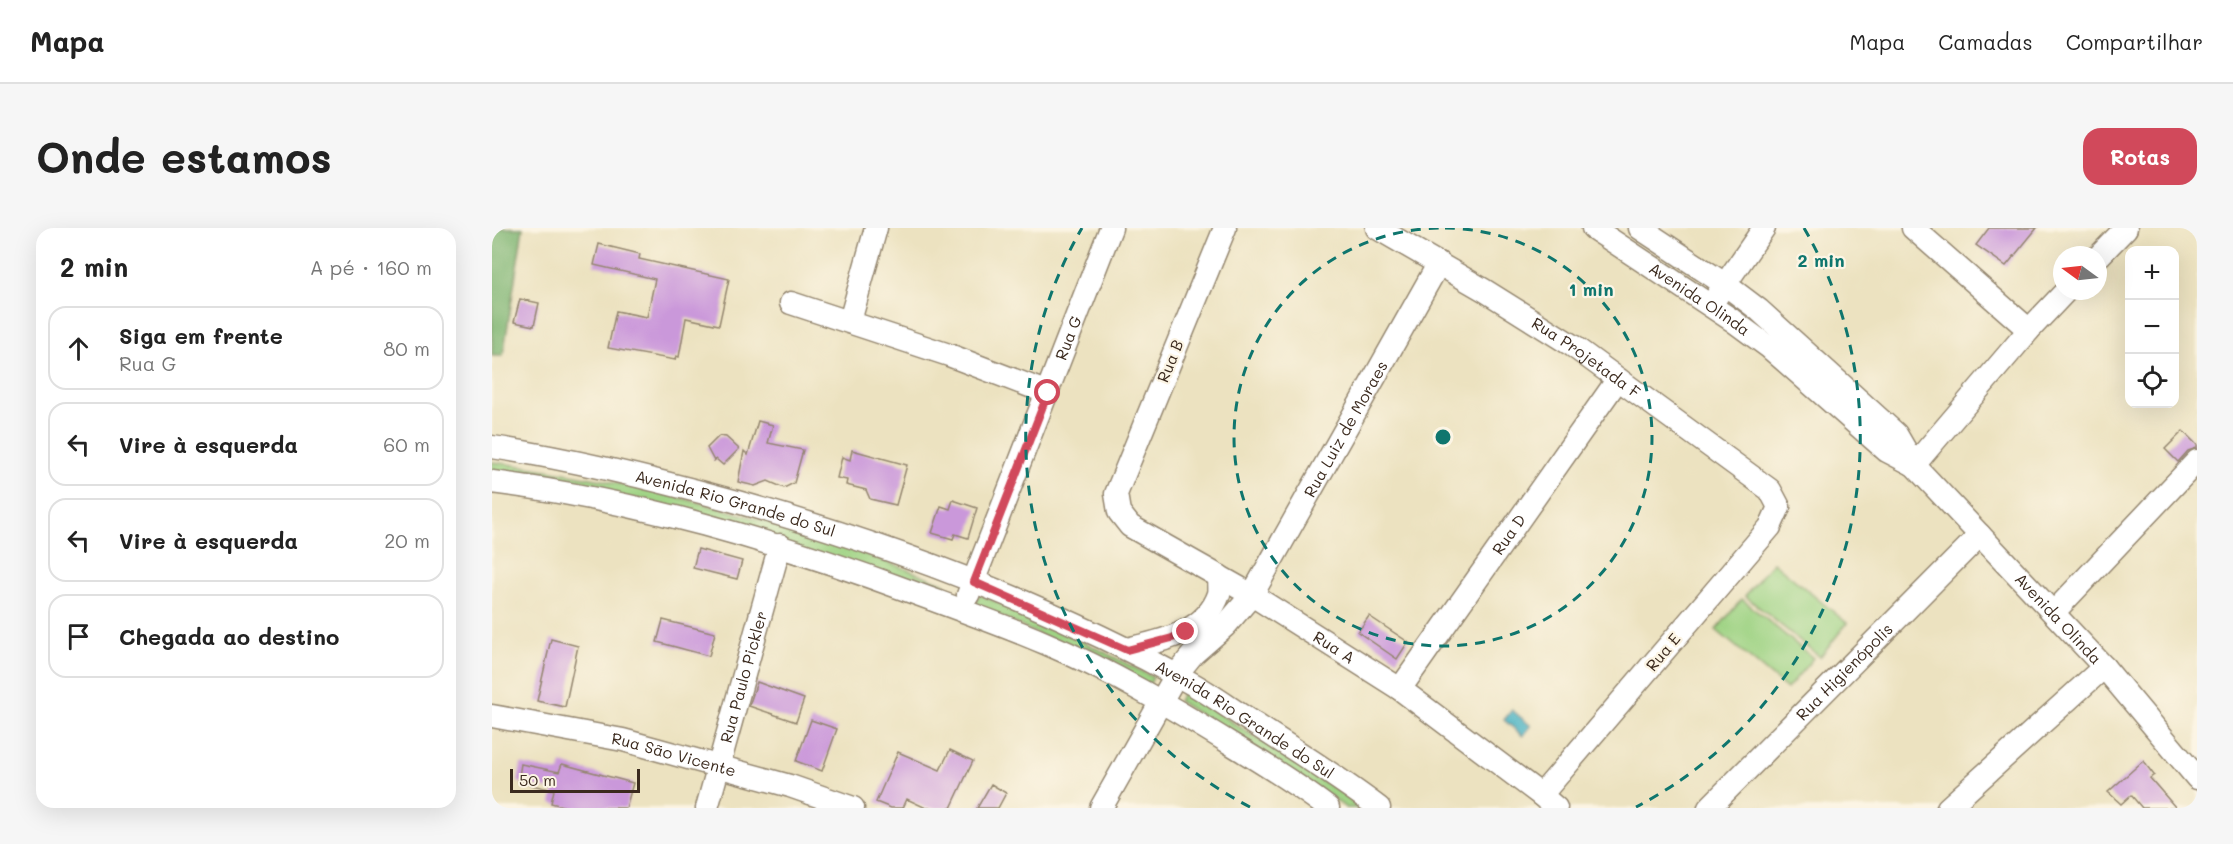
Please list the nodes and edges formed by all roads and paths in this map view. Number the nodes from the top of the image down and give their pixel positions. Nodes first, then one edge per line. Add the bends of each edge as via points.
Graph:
1 (876, 228) edge
2 (1111, 228) edge
3 (1225, 228) edge
4 (1377, 228) edge
5 (1593, 228) edge
6 (1640, 228) edge
7 (1764, 228) edge
8 (1913, 228) edge
9 (2126, 228) edge
10 (2107, 248) edge
11 (1438, 263) junction
12 (1726, 285) junction
13 (2057, 300) edge
14 (791, 303) dead end
15 (1711, 305) junction
16 (850, 321) junction
17 (2029, 330) junction
18 (1618, 379) junction
19 (1048, 393) junction
20 (492, 447) edge
21 (2197, 461) edge
22 (1914, 465) junction
23 (492, 482) edge
24 (1116, 494) joint
25 (1779, 507) joint
26 (1980, 535) junction
27 (780, 545) junction
28 (1220, 576) junction
29 (974, 582) junction
30 (1252, 595) junction
31 (962, 610) junction
32 (2054, 612) junction
33 (1172, 638) junction
34 (1127, 650) junction
35 (1193, 654) junction
36 (2104, 667) junction
37 (1176, 675) junction
38 (1400, 689) junction
39 (1162, 700) junction
40 (492, 716) edge
41 (718, 766) junction
42 (2197, 778) edge
43 (1548, 801) edge
44 (707, 808) edge
45 (853, 808) edge
46 (1101, 808) edge
47 (1328, 808) edge
48 (1379, 808) edge
49 (1709, 808) edge
50 (1948, 808) edge

1 - 16 street
2 - 19 street, Rua G
3 - 24 street, Rua B
4 - 11 street, Rua Projetada F
5 - 15 street, Avenida Olinda
6 - 12 street, Avenida Olinda
7 - 12 street
8 - 17 street
9 - 10 street
11 - 18 street, Rua Projetada F via 1526,315
11 - 30 street, Rua Luiz de Moraes
12 - 15 street
12 - 22 street, Avenida Olinda via 1795,341 1896,434
13 - 17 street
14 - 16 street
15 - 22 street, Avenida Olinda via 1770,348 1887,451
16 - 19 street
17 - 22 street
18 - 25 street, Rua Projetada F via 1770,490
18 - 38 street, Rua D
19 - 29 street, Rua G
20 - 29 street, Avenida Rio Grande do Sul via 622,471 760,508 857,537
21 - 32 street
22 - 26 street, Avenida Olinda
23 - 27 street, Avenida Rio Grande do Sul via 669,515
24 - 28 street, Rua A via 1119,512 1130,526
25 - 43 street, Rua E via 1770,527
26 - 32 street, Avenida Olinda
26 - 49 street, Rua Higienópolis
27 - 31 street, Avenida Rio Grande do Sul
27 - 41 street, Rua Paulo Pickler
28 - 30 street, Rua A
28 - 33 street via 1219,593 1210,610 1186,632
29 - 31 street
29 - 34 street, Avenida Rio Grande do Sul
30 - 35 street, Rua Luiz de Moraes
30 - 38 street, Rua A
31 - 39 street, Avenida Rio Grande do Sul via 1047,644
32 - 36 street, Avenida Olinda
33 - 34 street
33 - 35 street
34 - 37 street, Avenida Rio Grande do Sul
35 - 37 street, Rua Luiz de Moraes
36 - 42 street, Avenida Olinda
36 - 50 street
37 - 39 street, Rua Luiz de Moraes
37 - 48 street, Avenida Rio Grande do Sul
38 - 43 street, Rua A
39 - 46 street, Rua Luiz de Moraes
39 - 47 street, Avenida Rio Grande do Sul via 1300,786
40 - 41 street, Rua São Vicente via 623,740
41 - 44 street, Rua Paulo Pickler
41 - 45 street, Rua São Vicente

